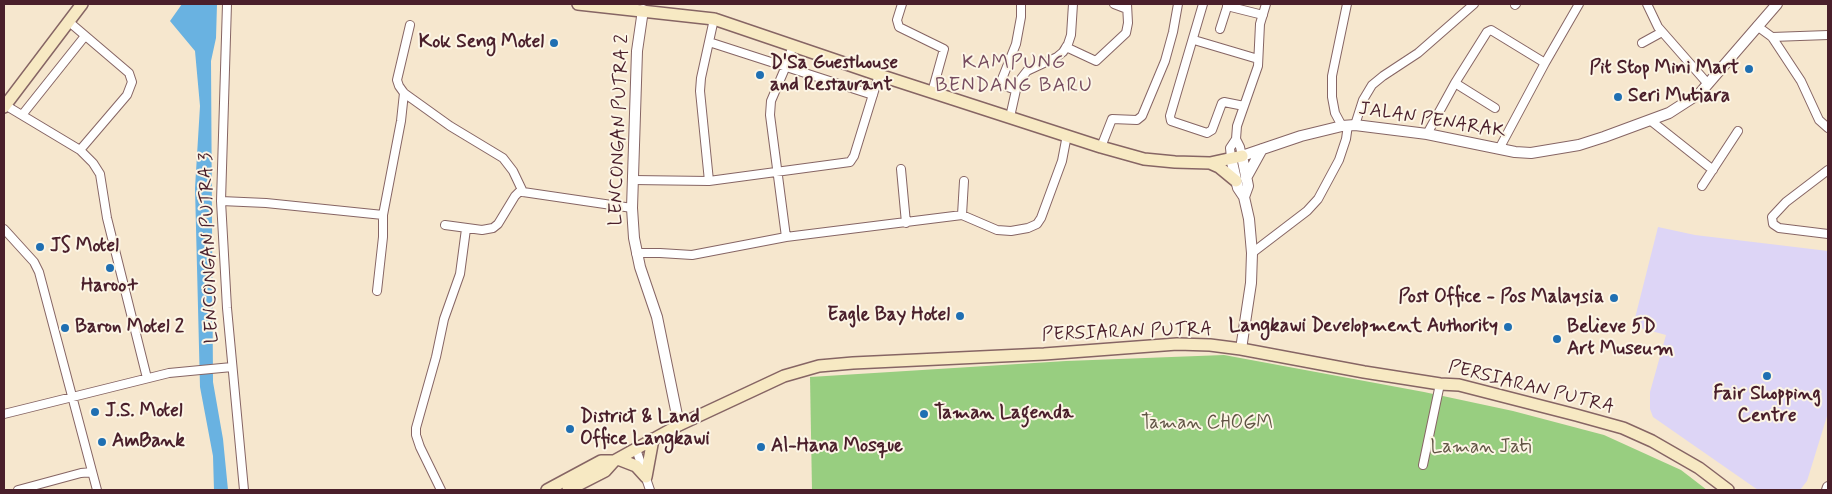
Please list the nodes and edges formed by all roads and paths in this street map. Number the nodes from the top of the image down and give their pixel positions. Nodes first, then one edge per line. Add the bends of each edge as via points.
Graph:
1 (82, 4) edge
2 (227, 4) edge
3 (578, 4) edge
4 (902, 4) edge
5 (1021, 4) edge
6 (1073, 4) edge
7 (1114, 4) edge
8 (1178, 4) edge
9 (1203, 4) edge
10 (1266, 4) edge
11 (1347, 4) edge
12 (1474, 4) edge
13 (1579, 4) edge
14 (1646, 4) edge
15 (1777, 4) edge
16 (1227, 5) edge
17 (1127, 6) edge
18 (644, 7) edge
19 (1263, 15) junction
20 (714, 19) junction
21 (68, 21) junction
22 (410, 25) dead end
23 (1757, 26) junction
24 (1220, 29) dead end
25 (1662, 32) junction
26 (1828, 35) edge
27 (85, 36) junction
28 (1772, 37) junction
29 (1194, 40) junction
30 (709, 42) junction
31 (1642, 43) dead end
32 (793, 45) junction
33 (1066, 47) junction
34 (1258, 59) junction
35 (1545, 62) junction
36 (786, 66) junction
37 (879, 75) junction
38 (1455, 83) junction
39 (1708, 84) junction
40 (1016, 90) junction
41 (932, 92) junction
42 (404, 93) junction
43 (873, 95) junction
44 (4, 106) edge
45 (1244, 106) junction
46 (1495, 108) dead end
47 (22, 115) junction
48 (1010, 117) junction
49 (1650, 120) junction
50 (1348, 125) junction
51 (1828, 128) edge
52 (1738, 132) dead end
53 (1427, 134) junction
54 (1067, 135) junction
55 (1236, 139) junction
56 (1101, 147) junction
57 (1499, 149) junction
58 (80, 150) junction
59 (1262, 150) junction
60 (1236, 157) junction
61 (1210, 163) junction
62 (901, 169) dead end
63 (1713, 170) junction
64 (1828, 170) edge
65 (777, 171) junction
66 (1241, 179) junction
67 (633, 180) junction
68 (709, 181) junction
69 (964, 181) dead end
70 (1702, 186) dead end
71 (523, 192) junction
72 (221, 201) junction
73 (632, 208) junction
74 (383, 215) junction
75 (962, 215) junction
76 (906, 223) junction
77 (446, 225) dead end
78 (4, 229) edge
79 (466, 229) junction
80 (1828, 234) edge
81 (786, 237) junction
82 (1252, 252) junction
83 (636, 253) junction
84 (377, 291) dead end
85 (1241, 349) junction
86 (232, 366) junction
87 (147, 378) junction
88 (1440, 384) junction
89 (73, 396) junction
90 (4, 414) edge
91 (679, 425) junction
92 (653, 439) junction
93 (636, 449) junction
94 (616, 460) junction
95 (1423, 465) dead end
96 (92, 472) junction
97 (646, 477) junction
98 (1828, 486) edge
99 (18, 490) edge
100 (97, 490) edge
101 (244, 490) edge
102 (441, 490) edge
103 (547, 490) edge
104 (568, 490) edge
105 (650, 490) edge
106 (1728, 490) edge
107 (1827, 490) edge

1 - 21 main road
2 - 72 street, LENCONGAN PUTRA 3
3 - 18 main road, JALAN PENARAK
4 - 41 street via 897,20 899,27 944,49
5 - 40 street via 1016,44 1002,80 1005,86
6 - 33 street via 1071,35
7 - 17 street
8 - 56 street via 1165,60 1142,116 1137,120 1112,119
9 - 29 street
10 - 19 street
11 - 50 street via 1332,76 1335,113
12 - 50 street via 1418,52 1372,85
13 - 35 street
14 - 25 street
15 - 23 street, JALAN PENARAK
16 - 19 street
16 - 24 street
17 - 33 street via 1126,33 1096,61
18 - 20 main road, JALAN PENARAK
18 - 67 street, LENCONGAN PUTRA 2 via 637,51
19 - 34 street
20 - 30 street
20 - 32 main road, JALAN PENARAK
21 - 27 street
21 - 44 main road
22 - 42 street via 397,80
23 - 28 street
23 - 39 street, JALAN PENARAK
25 - 31 street
25 - 39 street
26 - 28 street
27 - 47 street
27 - 58 street via 129,73 132,82 128,95
28 - 51 street via 1801,81 1819,120
29 - 34 street
29 - 45 street via 1171,121 1207,133 1212,130 1222,102
30 - 36 street
30 - 68 street via 700,92
32 - 36 street
32 - 37 main road, JALAN PENARAK
33 - 40 street via 1057,57 1027,72
34 - 45 street via 1255,78
35 - 38 street via 1489,30
35 - 57 street
36 - 43 street
36 - 65 street via 771,101
37 - 41 main road, JALAN PENARAK
37 - 43 street
38 - 46 street
38 - 53 street
39 - 49 street, JALAN PENARAK via 1688,102
40 - 48 street
41 - 48 main road, JALAN PENARAK
42 - 71 street via 503,158 513,170
42 - 74 street
43 - 65 street via 850,162
44 - 47 street
45 - 55 street
47 - 58 street
48 - 54 main road, JALAN PENARAK
49 - 57 street, JALAN PENARAK via 1546,152
49 - 63 street
50 - 53 street, JALAN PENARAK
50 - 59 street, JALAN PENARAK via 1301,136
50 - 82 street via 1339,160 1318,198 1307,211
52 - 63 street
53 - 57 street, JALAN PENARAK
54 - 56 main road, JALAN PENARAK
54 - 75 street via 1062,161 1037,224 1011,231 997,230
55 - 60 street via 1240,147
55 - 60 street via 1230,148
56 - 61 main road, JALAN PENARAK via 1160,161
58 - 87 street via 100,174 107,218
59 - 60 street, JALAN PENARAK
59 - 66 street
60 - 61 main road, JALAN PENARAK
60 - 66 street
61 - 66 main road
62 - 76 street
63 - 70 street
64 - 80 street via 1786,202 1772,218 1773,224 1779,228
65 - 68 street
65 - 81 street
66 - 82 street via 1238,188 1244,197 1249,219
67 - 68 street
67 - 73 street, LENCONGAN PUTRA 2
69 - 75 street
71 - 73 street
71 - 79 street via 515,196 493,228
72 - 74 street
72 - 86 street, LENCONGAN PUTRA 3
73 - 83 street, LENCONGAN PUTRA 2
74 - 84 street
75 - 76 street
76 - 81 street
77 - 79 street
78 - 89 street via 37,267
79 - 102 street via 460,274 444,319 416,428 420,447
81 - 83 street via 692,255
82 - 85 street
83 - 91 street, LENCONGAN PUTRA 2 via 657,317
85 - 88 main road, PERSIARAN PUTRA
85 - 91 main road, PERSIARAN PUTRA via 1177,344 819,366 784,376
86 - 87 street
86 - 101 street, LENCONGAN PUTRA 3
87 - 89 street
88 - 95 street
88 - 106 main road, PERSIARAN PUTRA via 1459,385 1623,428 1699,468
89 - 90 street
89 - 96 street
91 - 92 main road, PERSIARAN PUTRA
92 - 93 main road, PERSIARAN PUTRA
92 - 97 main road
93 - 94 main road, PERSIARAN PUTRA
93 - 97 street
94 - 97 main road via 636,466
94 - 103 main road, PERSIARAN PUTRA via 601,461
94 - 104 main road, PERSIARAN PUTRA via 605,471
96 - 99 street
96 - 100 street
97 - 105 street
98 - 107 street

